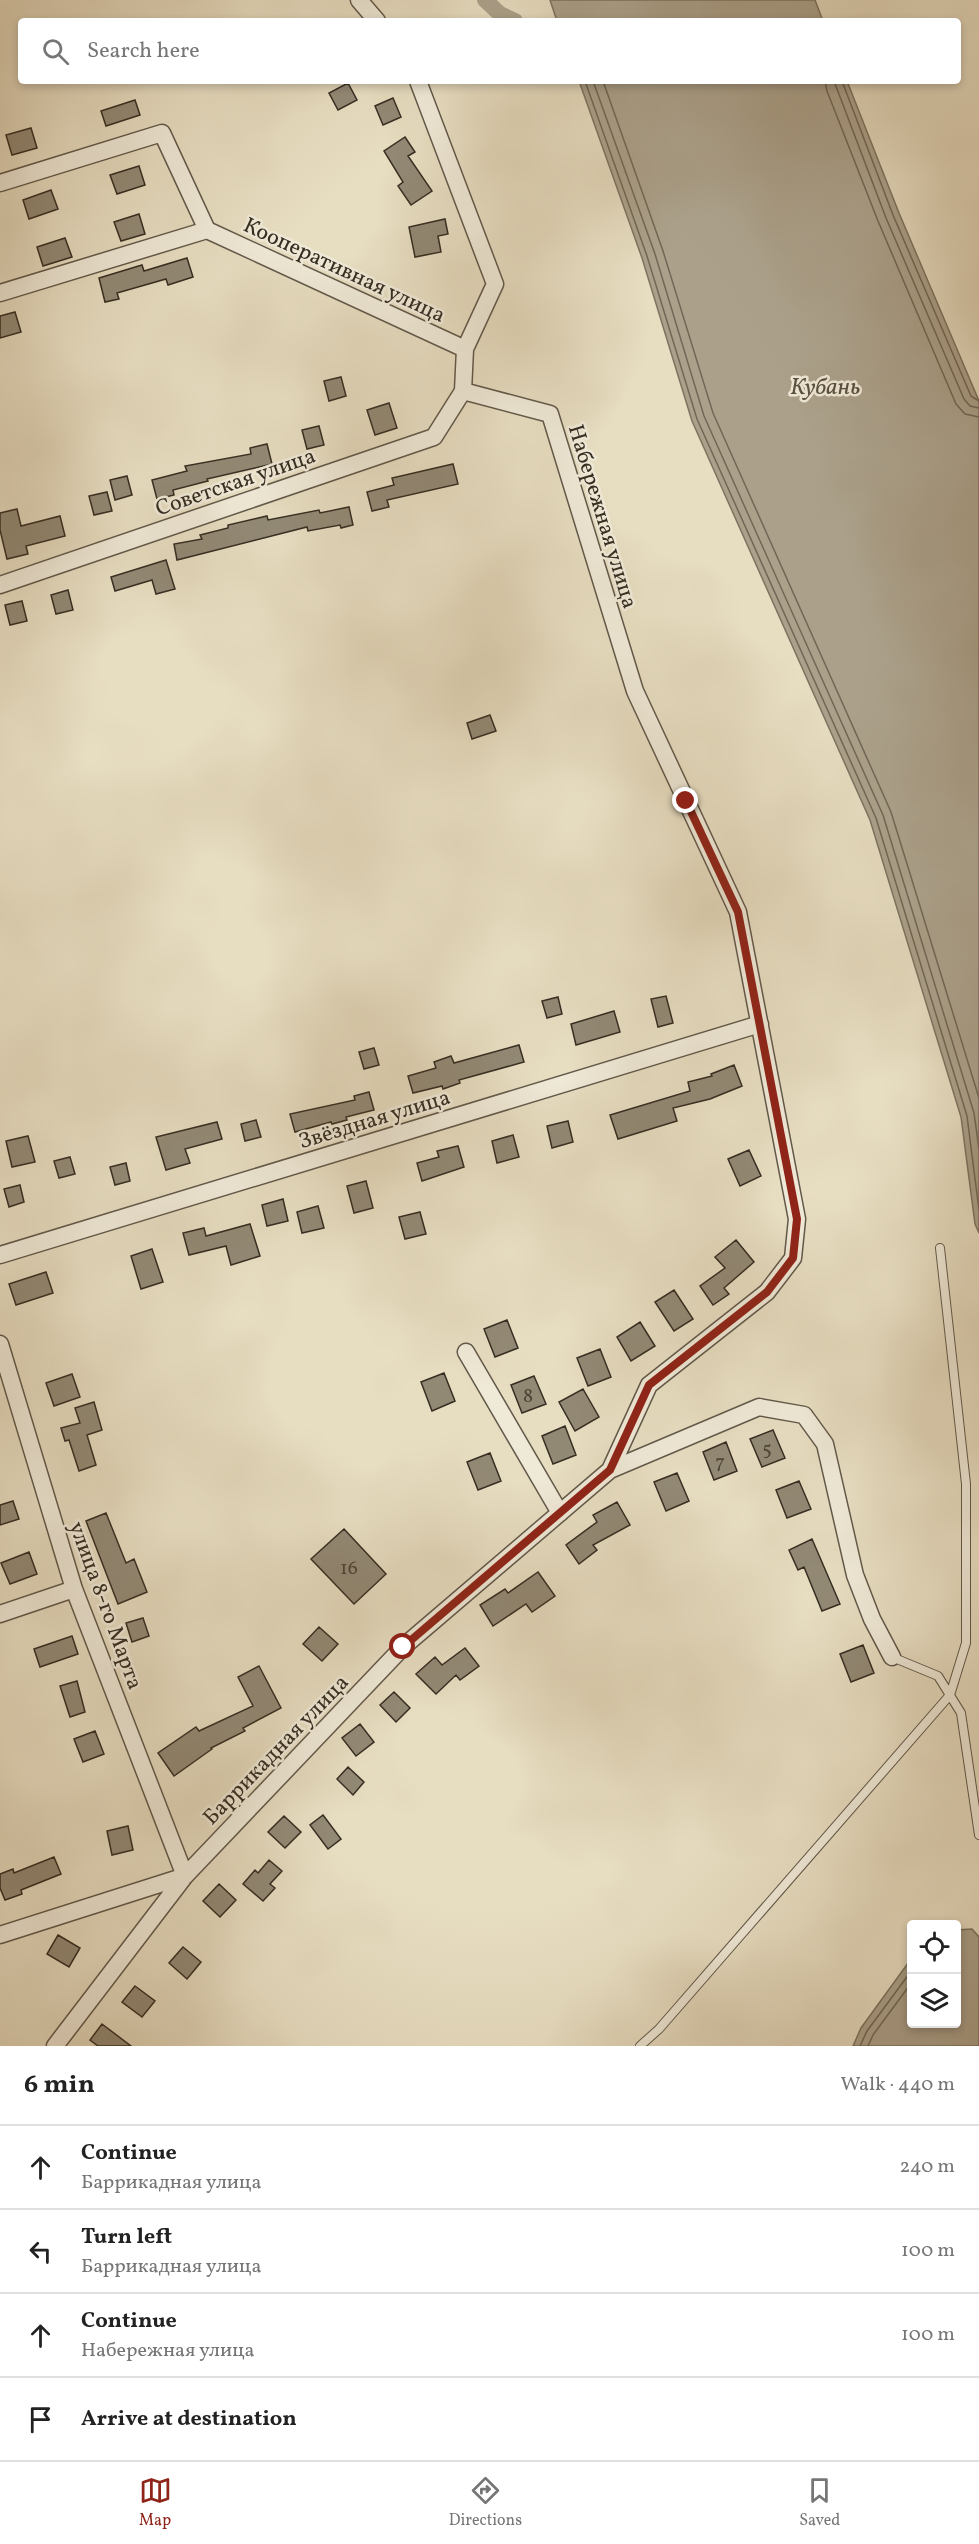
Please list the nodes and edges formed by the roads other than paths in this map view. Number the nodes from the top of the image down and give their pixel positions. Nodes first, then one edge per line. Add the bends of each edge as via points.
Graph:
1 (359, 0) edge
2 (374, 18) edge
3 (419, 84) edge
4 (0, 183) edge
5 (207, 230) junction
6 (0, 293) edge
7 (465, 349) junction
8 (463, 391) junction
9 (0, 585) edge
10 (760, 1024) junction
11 (940, 1248) dead end
12 (0, 1255) edge
13 (0, 1344) edge
14 (466, 1352) dead end
15 (610, 1470) junction
16 (560, 1513) junction
17 (74, 1589) junction
18 (0, 1614) edge
19 (892, 1657) joint
20 (950, 1695) junction
21 (979, 1835) edge
22 (185, 1876) junction
23 (0, 1935) edge
24 (55, 2046) edge
25 (640, 2046) edge

1 - 2 street
3 - 7 street via 495,284
4 - 5 street, Кооперативная улица via 162,133
5 - 6 street, Кооперативная улица
5 - 7 street, Кооперативная улица
7 - 8 street
8 - 9 street, Советская улица via 434,437
8 - 10 street, Набережная улица via 550,414 635,691 738,912
10 - 12 street, Звёздная улица
10 - 15 street, Баррикадная улица via 797,1219 793,1258 767,1292 649,1385
11 - 20 lane via 966,1484 966,1643
13 - 17 street, улица 8-го Марта
14 - 16 street
15 - 16 street, Баррикадная улица
15 - 19 street, Баррикадная улица via 759,1407 804,1415 825,1444 855,1575 872,1620
16 - 22 street, Баррикадная улица via 403,1647
17 - 18 street
17 - 22 street, улица 8-го Марта
19 - 20 lane via 938,1676
20 - 21 lane via 962,1713
20 - 25 lane via 659,2030
22 - 23 street
22 - 24 street, Баррикадная улица

